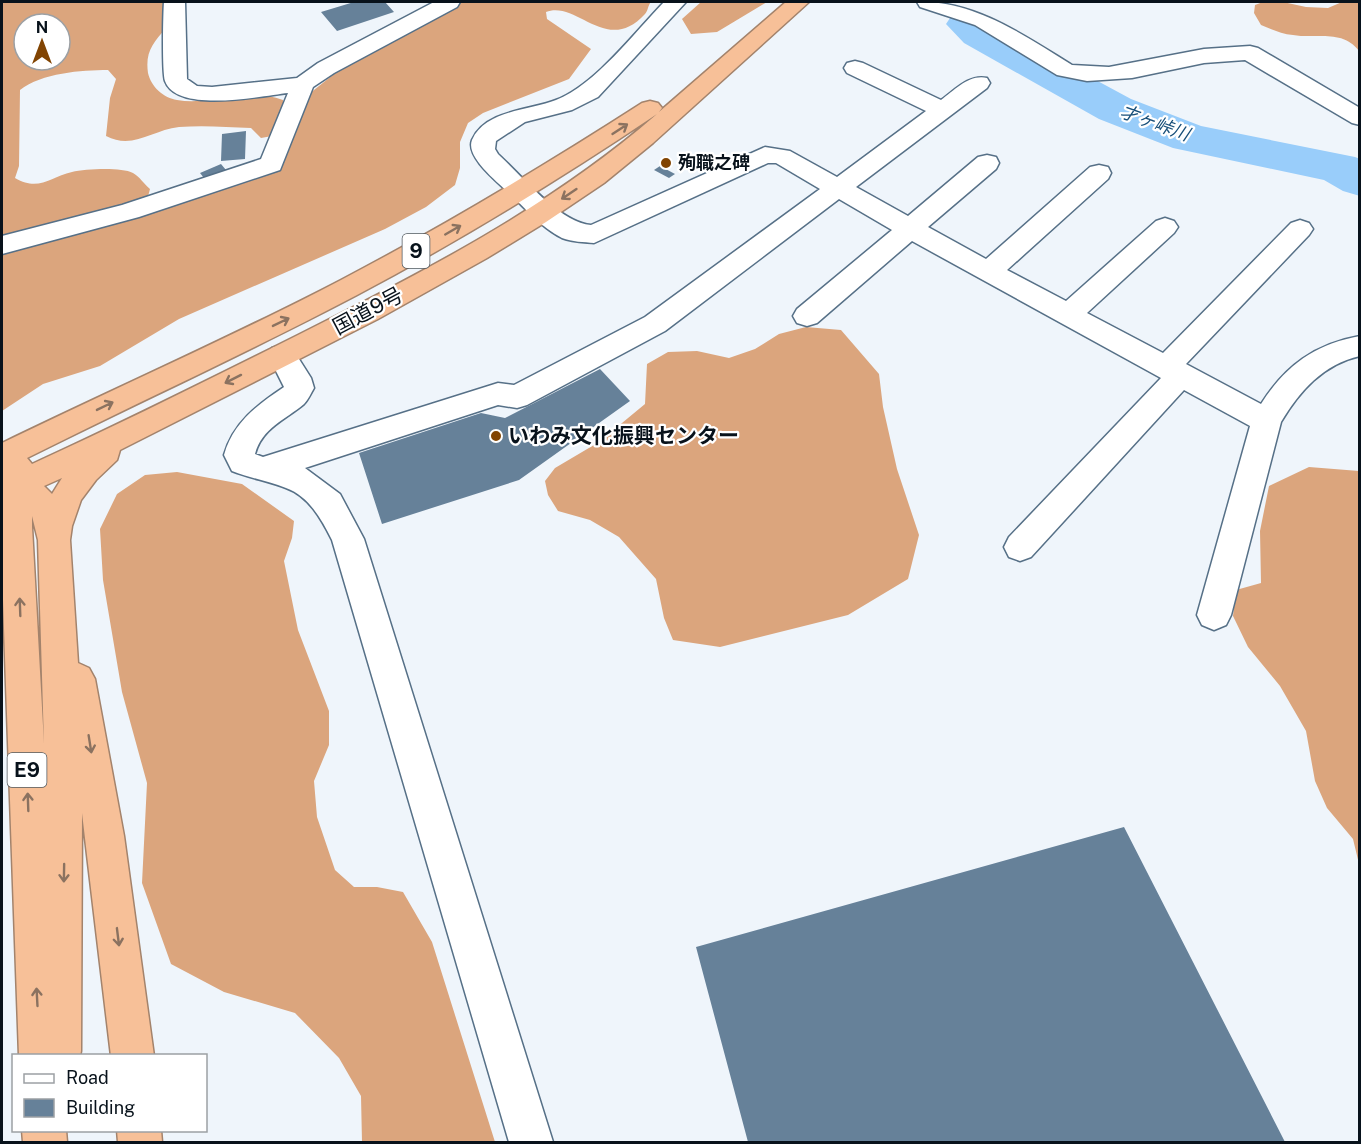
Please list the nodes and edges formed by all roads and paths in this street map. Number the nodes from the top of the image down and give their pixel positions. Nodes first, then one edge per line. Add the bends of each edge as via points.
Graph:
1 (174, 2) edge
2 (449, 2) edge
3 (675, 2) edge
4 (798, 2) edge
5 (928, 2) edge
6 (759, 35) junction
7 (855, 68) dead end
8 (979, 83) dead end
9 (303, 84) junction
10 (944, 110) junction
11 (1359, 118) edge
12 (987, 163) dead end
13 (1099, 173) dead end
14 (840, 188) junction
15 (519, 190) junction
16 (544, 212) junction
17 (1165, 227) dead end
18 (911, 229) junction
19 (1300, 229) dead end
20 (2, 245) edge
21 (988, 272) junction
22 (1069, 314) junction
23 (807, 316) dead end
24 (1359, 346) edge
25 (282, 355) junction
26 (1174, 370) junction
27 (1266, 421) junction
28 (139, 428) junction
29 (261, 470) junction
30 (5, 472) edge
31 (54, 540) junction
32 (1020, 547) dead end
33 (57, 583) junction
34 (1214, 615) dead end
35 (40, 1054) edge
36 (60, 1054) edge
37 (133, 1054) edge
38 (531, 1143) edge

1 - 9 street via 176,80 181,86 192,92 212,94
2 - 9 street
3 - 15 street via 590,92 564,105 517,117 489,133 483,149
4 - 6 highway, 国道9号 / 9
5 - 11 street via 983,20 1065,70 1080,75 1118,73 1229,51 1250,53
15 -> 6 highway, 国道9号 / 9
6 -> 16 highway, 国道9号 / 9 via 644,138
7 - 10 street
8 - 10 street
9 - 20 street via 271,164 130,211
10 - 14 street
12 - 18 street
13 - 21 street
14 - 16 street via 781,156 765,155 594,234 572,232
14 - 18 street
14 - 29 street via 655,324 517,398 498,394
15 - 16 street
30 -> 15 highway, 国道9号 / 9 via 17,469 31,448 53,432 304,310 453,231
16 - 25 highway, 国道9号 / 9 via 478,252
17 - 22 street
18 - 21 street
18 - 23 street
19 - 26 street
21 - 22 street
22 - 26 street
24 - 27 street via 1320,358 1279,399
25 -> 28 highway, 国道9号 / 9
25 - 29 street via 299,388 241,441 239,455 243,462
26 - 27 street
26 - 32 street
27 - 34 street
28 - 30 highway, 国道9号 / 9
28 - 31 highway via 76,481 58,514
29 - 38 street via 297,478 330,503 348,539
30 - 31 highway via 36,496 51,523
35 -> 30 highway, E9
31 - 33 highway
33 -> 36 highway, E9 via 64,856
33 -> 37 highway via 85,714 105,836

